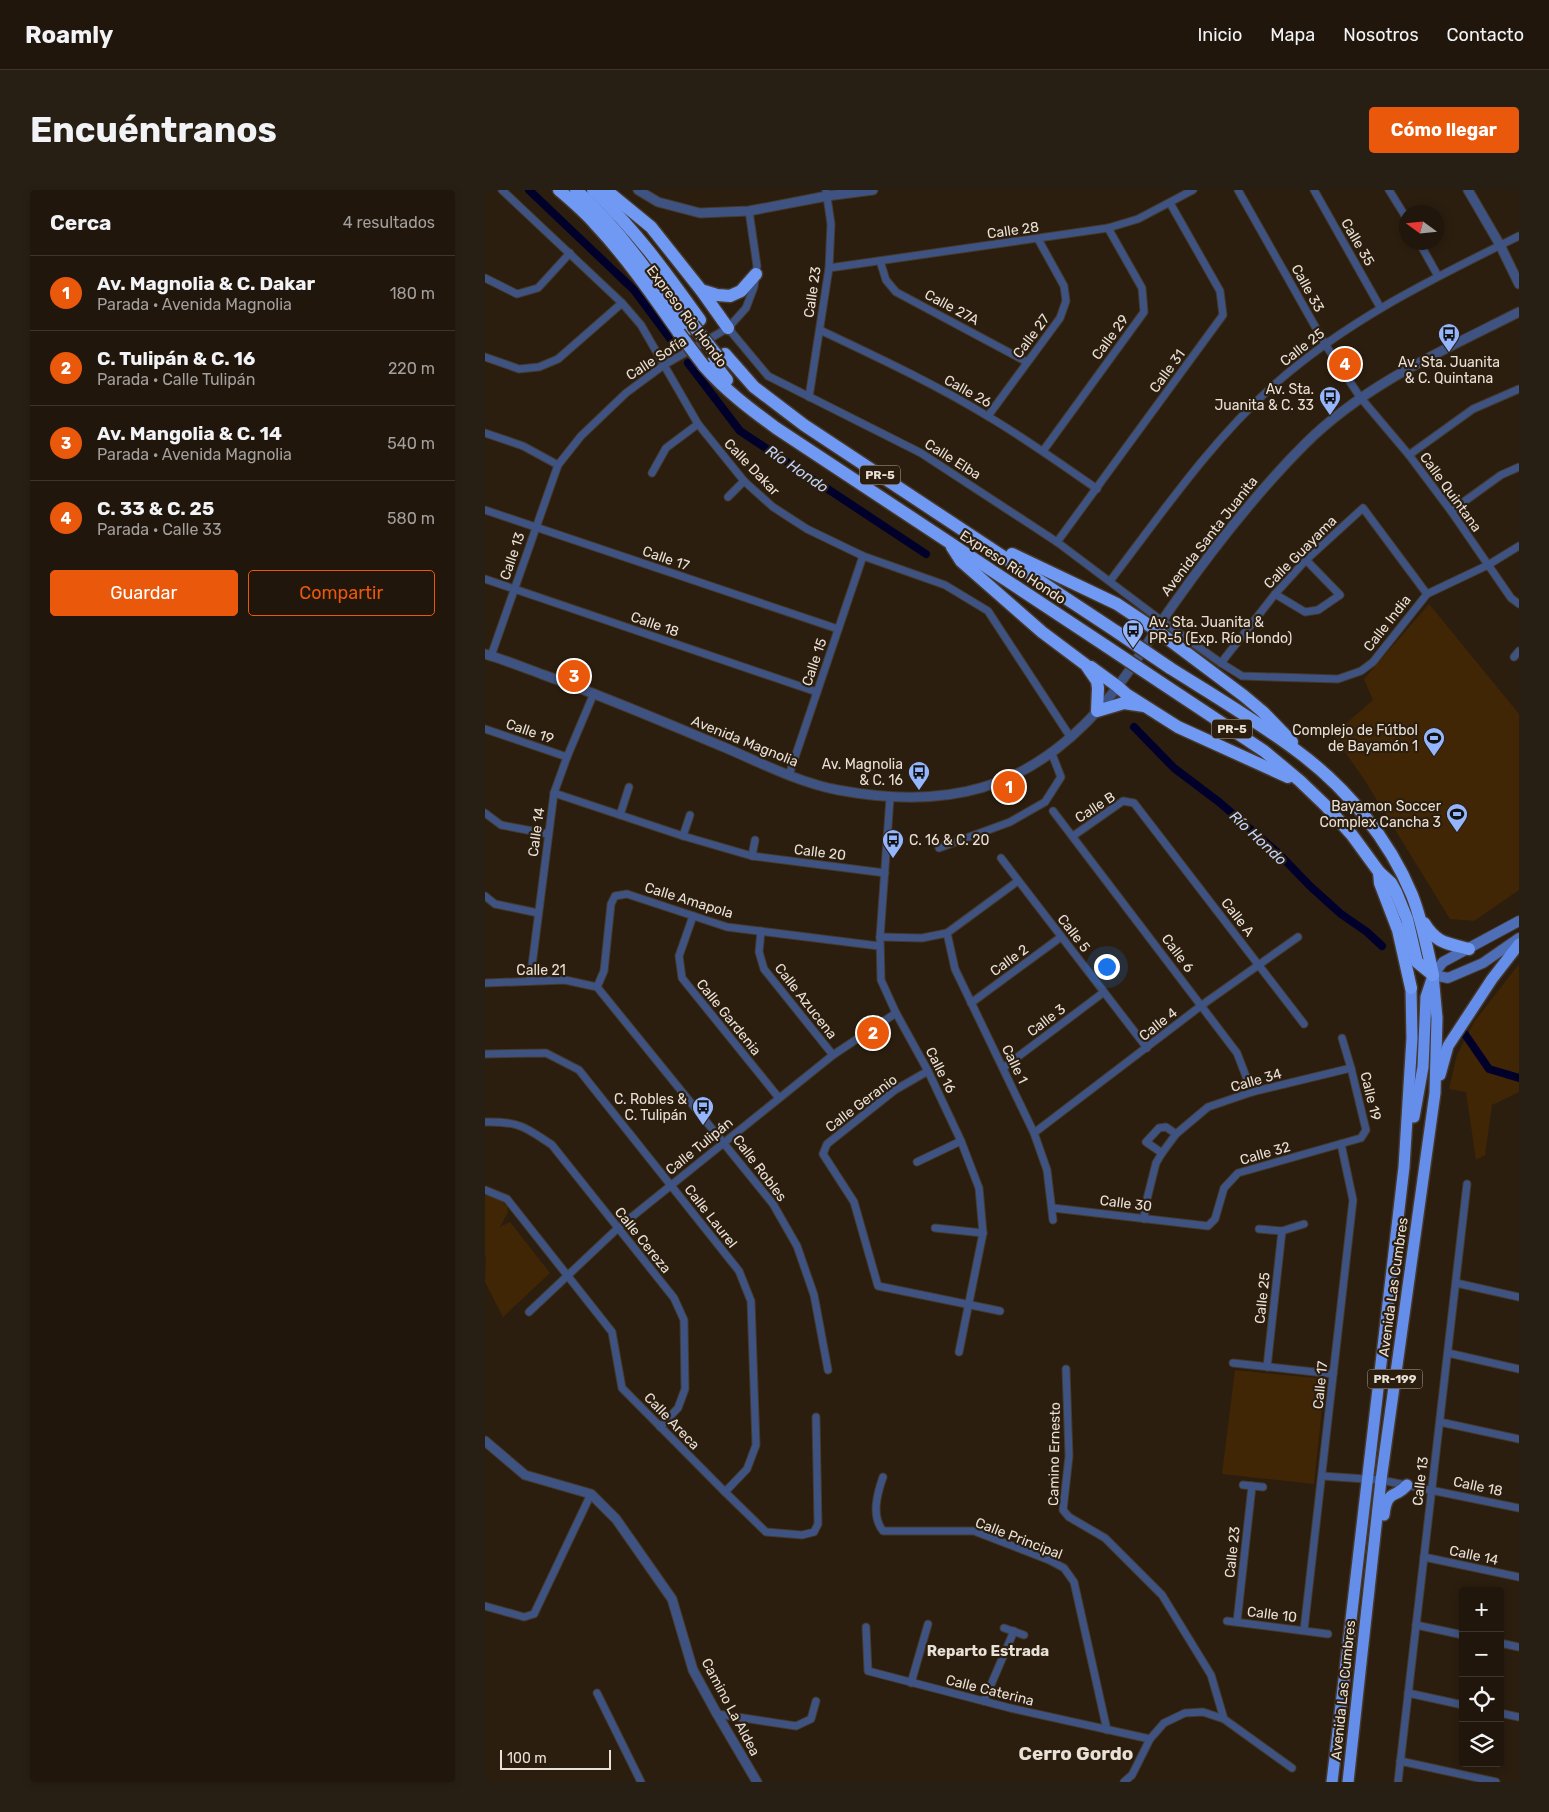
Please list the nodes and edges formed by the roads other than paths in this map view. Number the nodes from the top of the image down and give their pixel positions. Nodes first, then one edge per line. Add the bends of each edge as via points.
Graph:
1 (502, 190) edge
2 (559, 190) edge
3 (576, 190) edge
4 (585, 190) edge
5 (593, 190) edge
6 (606, 190) edge
7 (638, 190) edge
8 (873, 190) edge
9 (1193, 190) edge
10 (1238, 190) edge
11 (1314, 190) edge
12 (1389, 190) edge
13 (1469, 190) edge
14 (827, 193) edge
15 (1170, 203) junction
16 (1399, 206) edge
17 (749, 211) junction
18 (1108, 228) junction
19 (1519, 236) edge
20 (1038, 239) junction
21 (1500, 245) junction
22 (1423, 250) edge
23 (570, 253) junction
24 (880, 262) junction
25 (829, 268) junction
26 (756, 274) junction
27 (1437, 276) junction
28 (485, 278) edge
29 (1519, 284) edge
30 (701, 290) junction
31 (622, 303) junction
32 (1381, 307) junction
33 (1519, 312) edge
34 (690, 327) junction
35 (728, 328) junction
36 (820, 330) junction
37 (1325, 344) junction
38 (485, 357) edge
39 (715, 360) junction
40 (1027, 362) junction
41 (664, 365) junction
42 (1519, 389) edge
43 (809, 397) junction
44 (1360, 397) junction
45 (987, 416) junction
46 (698, 424) junction
47 (485, 433) edge
48 (1043, 451) junction
49 (1409, 455) junction
50 (558, 465) junction
51 (1519, 467) edge
52 (651, 473) dead end
53 (744, 481) junction
54 (1097, 489) junction
55 (728, 497) dead end
56 (485, 510) edge
57 (1451, 512) junction
58 (535, 526) junction
59 (949, 542) junction
60 (1057, 542) junction
61 (1519, 546) edge
62 (993, 550) junction
63 (863, 556) junction
64 (1306, 560) junction
65 (1488, 565) junction
66 (485, 579) edge
67 (1110, 581) junction
68 (514, 589) junction
69 (1275, 594) junction
70 (1427, 594) junction
71 (1519, 604) edge
72 (1159, 626) junction
73 (838, 629) junction
74 (488, 655) edge
75 (1221, 663) junction
76 (1086, 666) junction
77 (1117, 686) junction
78 (817, 692) junction
79 (594, 693) junction
80 (1144, 706) junction
81 (1097, 711) junction
82 (485, 729) edge
83 (1071, 738) junction
84 (1297, 751) junction
85 (1052, 754) junction
86 (567, 757) junction
87 (789, 775) junction
88 (1300, 781) junction
89 (629, 788) dead end
90 (554, 793) junction
91 (890, 798) junction
92 (1053, 811) dead end
93 (485, 813) edge
94 (620, 815) junction
95 (690, 815) dead end
96 (1151, 825) joint
97 (548, 834) junction
98 (683, 836) junction
99 (1073, 836) junction
100 (755, 840) dead end
101 (939, 848) dead end
102 (752, 856) junction
103 (1001, 858) dead end
104 (1379, 872) junction
105 (885, 873) junction
106 (1018, 881) junction
107 (485, 896) edge
108 (538, 913) junction
109 (693, 916) junction
110 (1419, 916) junction
111 (1519, 921) edge
112 (761, 932) junction
113 (947, 933) junction
114 (1061, 936) junction
115 (879, 937) junction
116 (1298, 937) dead end
117 (1519, 938) edge
118 (1519, 944) edge
119 (879, 946) junction
120 (1469, 949) junction
121 (1259, 965) junction
122 (1433, 975) junction
123 (530, 981) junction
124 (485, 983) edge
125 (597, 988) junction
126 (1411, 988) joint
127 (1104, 992) junction
128 (971, 1003) junction
129 (1202, 1005) junction
130 (896, 1013) junction
131 (1304, 1024) dead end
132 (1342, 1038) dead end
133 (1147, 1048) junction
134 (485, 1054) edge
135 (833, 1055) junction
136 (1003, 1068) junction
137 (1351, 1068) junction
138 (928, 1071) junction
139 (1252, 1092) junction
140 (1435, 1093) junction
141 (779, 1098) junction
142 (485, 1122) edge
143 (1034, 1133) junction
144 (1176, 1134) junction
145 (961, 1140) junction
146 (724, 1142) junction
147 (1341, 1144) junction
148 (1162, 1153) junction
149 (917, 1162) dead end
150 (1404, 1167) junction
151 (1467, 1184) dead end
152 (671, 1185) junction
153 (485, 1190) edge
154 (1053, 1208) junction
155 (1144, 1219) junction
156 (1053, 1220) dead end
157 (1197, 1224) joint
158 (1304, 1224) dead end
159 (618, 1228) junction
160 (935, 1228) dead end
161 (1259, 1229) dead end
162 (1282, 1231) junction
163 (983, 1233) junction
164 (568, 1275) junction
165 (1456, 1283) junction
166 (1519, 1297) edge
167 (969, 1306) junction
168 (529, 1312) dead end
169 (1000, 1312) dead end
170 (959, 1352) dead end
171 (1448, 1353) junction
172 (1233, 1363) dead end
173 (1267, 1367) junction
174 (1066, 1369) dead end
175 (1519, 1369) edge
176 (828, 1370) dead end
177 (1333, 1374) junction
178 (816, 1417) dead end
179 (1440, 1422) junction
180 (660, 1427) junction
181 (1519, 1439) edge
182 (485, 1441) edge
183 (1322, 1476) junction
184 (883, 1477) dead end
185 (1367, 1479) junction
186 (1381, 1480) junction
187 (1243, 1484) dead end
188 (1407, 1485) junction
189 (1252, 1486) junction
190 (1263, 1487) dead end
191 (1432, 1489) junction
192 (725, 1492) junction
193 (591, 1494) junction
194 (1519, 1508) edge
195 (1424, 1557) junction
196 (1519, 1577) edge
197 (1369, 1590) junction
198 (485, 1606) edge
199 (1227, 1621) dead end
200 (1237, 1622) junction
201 (927, 1624) dead end
202 (1416, 1625) junction
203 (866, 1627) dead end
204 (1004, 1628) dead end
205 (1305, 1630) junction
206 (1014, 1631) junction
207 (1328, 1634) dead end
208 (1459, 1634) edge
209 (1024, 1635) dead end
210 (1504, 1644) edge
211 (1519, 1648) edge
212 (911, 1683) junction
213 (597, 1693) dead end
214 (1408, 1693) junction
215 (816, 1701) dead end
216 (984, 1702) junction
217 (1459, 1704) edge
218 (717, 1714) junction
219 (1504, 1714) edge
220 (1519, 1717) edge
221 (1224, 1719) junction
222 (1107, 1730) junction
223 (1149, 1739) junction
224 (1400, 1761) junction
225 (1292, 1768) dead end
226 (641, 1782) edge
227 (757, 1782) edge
228 (1124, 1782) edge
229 (1332, 1782) edge
230 (1348, 1782) edge
231 (1398, 1782) edge
232 (1496, 1782) edge

1 - 23 street, Calle Dakar
2 - 34 highway, Expreso Río Hondo / PR-5 via 595,224 642,280
3 - 34 highway via 623,238
4 - 34 highway via 622,227 658,273
5 - 34 highway, Expreso Río Hondo / PR-5 via 641,240
6 - 30 highway via 651,227
7 - 17 street via 658,202 700,212
8 - 14 street
9 - 15 street, Calle 28
10 - 37 street, Calle 33
11 - 32 street, Calle 35
12 - 16 street
13 - 21 street
14 - 17 street
14 - 25 street, Calle 23 via 831,224
15 - 18 street, Calle 28 via 1138,219
15 - 54 street, Calle 31 via 1220,292 1223,315
17 - 26 street, Calle Sofía
18 - 20 street, Calle 28
18 - 48 street, Calle 29 via 1142,288 1144,312
19 - 21 street, Calle 25
20 - 24 street, Calle 28
20 - 40 street, Calle 27 via 1064,286 1067,301 1061,318
21 - 27 street, Calle 25
21 - 29 street
22 - 27 street
23 - 28 street via 538,288 517,294
23 - 31 street, Calle Dakar
24 - 25 street, Calle 28
24 - 40 street, Calle 27A via 885,280 896,292
25 - 36 street, Calle 23
26 - 30 highway via 741,291 730,296
26 - 35 street, Calle Sofía via 746,308
27 - 32 street, Calle 25
30 - 35 highway
31 - 38 street via 558,359 539,367 519,369
31 - 41 street, Calle Dakar via 641,325
32 - 37 street, Calle 25
33 - 44 street, Avenida Santa Juanita via 1435,354
34 - 39 highway, Expreso Río Hondo / PR-5, bridge
34 - 39 highway, Expreso Río Hondo / PR-5
35 - 41 street, Calle Sofía
35 - 43 street, Calle Elba via 768,376
36 - 43 street, Calle 23
36 - 45 street, Calle 26 via 892,364
37 - 44 street, Calle 33
37 - 67 street, Calle 25 via 1274,385 1216,443
39 - 59 highway, Expreso Río Hondo / PR-5 via 725,388 759,416
39 - 62 highway, Expreso Río Hondo / PR-5 via 742,375 803,425
40 - 45 street, Calle 27
41 - 46 street, Calle Dakar
41 - 50 street, Calle Sofía via 626,392 581,436
42 - 49 street via 1473,409
43 - 60 street, Calle Elba via 921,453
44 - 49 street, Calle Quintana
44 - 72 street, Avenida Santa Juanita via 1307,442 1248,504
45 - 48 street, Calle 26
46 - 52 street via 666,448
46 - 53 street, Calle Dakar
47 - 50 street via 523,446
48 - 54 street, Calle 26
49 - 57 street, Calle Quintana
50 - 58 street, Calle 13
51 - 57 street
53 - 55 street
53 - 63 street, Calle Dakar via 773,507 807,530
54 - 60 street, Calle 31
56 - 58 street, Calle 17
57 - 65 street, Calle Quintana
58 - 68 street, Calle 13
58 - 73 street, Calle 17
59 - 76 highway via 961,561
59 - 88 highway, Expreso Río Hondo / PR-5, bridge via 1247,738
60 - 67 street, Calle Elba
61 - 65 street, Calle India
62 - 72 highway via 1007,552
62 - 84 highway, Expreso Río Hondo / PR-5, bridge
63 - 73 street, Calle 15
63 - 83 street, Calle Dakar via 945,585 988,612
64 - 69 street, Calle Guayama
64 - 69 street via 1340,595 1318,610 1305,612
64 - 70 street, Calle Guayama via 1363,508
65 - 70 street, Calle India
65 - 71 street, Calle Quintana via 1511,598
66 - 68 street, Calle 18
67 - 72 street, Calle Elba
68 - 74 street, Calle 13
68 - 78 street, Calle 18
69 - 75 street, Calle Guayama
70 - 75 street, Calle India via 1373,662 1361,671 1338,678 1241,676
72 - 75 street, Calle India
72 - 77 street, Avenida Santa Juanita
72 - 84 highway via 1263,712 1290,738
73 - 78 street, Calle 15
74 - 79 street, Avenida Magnolia
76 - 77 highway via 1095,668
76 - 81 highway via 1097,681
77 - 80 highway
77 - 81 street, Avenida Magnolia
78 - 87 street, Calle 15
79 - 86 street, Calle 14
79 - 87 street, Avenida Magnolia
80 - 81 highway via 1124,703
80 - 88 highway via 1190,733
81 - 83 street, Avenida Magnolia
82 - 86 street, Calle 19
83 - 85 street, Avenida Magnolia
84 - 110 highway, Expreso Río Hondo / PR-5 via 1349,798 1375,831 1404,877
85 - 91 street, Avenida Magnolia via 1019,774 979,789 938,797
85 - 101 street via 1061,777 1045,802 1010,822
86 - 90 street, Calle 14
87 - 91 street, Avenida Magnolia via 835,790
88 - 104 highway, Expreso Río Hondo / PR-5 via 1326,806
89 - 94 street
90 - 94 street, Calle 20
90 - 97 street, Calle 14
91 - 105 street, Calle 16
92 - 99 street, Calle 6
93 - 97 street via 501,826
94 - 98 street, Calle 20
95 - 98 street
96 - 99 street, Calle B via 1133,803 1123,801
96 - 121 street, Calle A
97 - 108 street, Calle 14
98 - 102 street, Calle 20
99 - 129 street, Calle 6
100 - 102 street
102 - 105 street, Calle 20
103 - 106 street, Calle 5
104 - 122 highway via 1391,883 1407,918 1417,962
104 - 126 highway, Expreso Río Hondo / PR-5 via 1403,946
105 - 115 street, Calle 16
106 - 113 street
106 - 114 street, Calle 5
107 - 108 street via 495,904
108 - 123 street, Calle 14
109 - 112 street, Calle Amapola via 727,927
109 - 125 street, Calle Amapola via 627,894 615,896 611,904 604,971
109 - 141 street, Calle Gardenia via 679,956 682,978
110 - 120 highway via 1439,940
110 - 122 highway, Expreso Río Hondo / PR-5
111 - 120 main road
112 - 119 street, Calle Amapola
112 - 135 street, Calle Azucena via 759,952 764,969
113 - 115 street via 922,938
113 - 128 street, Calle 1 via 955,969
114 - 127 street, Calle 5
114 - 128 street, Calle 2
115 - 119 street, Calle 16
116 - 121 street, Calle 4
117 - 122 main road via 1483,963 1448,978
118 - 140 highway via 1448,1046
119 - 130 street, Calle 16 via 881,980
120 - 122 main road via 1443,962
121 - 129 street, Calle 4
121 - 131 street, Calle A
122 - 140 highway, Avenida Las Cumbres / PR-199 via 1437,1018
122 - 150 highway via 1426,997 1423,1067
123 - 124 street, Calle 21
123 - 125 street, Calle 21 via 565,980
125 - 146 street, Calle Robles
126 - 150 highway, Avenida Las Cumbres / PR-199 via 1412,1038
127 - 133 street, Calle 5
127 - 136 street, Calle 3
128 - 136 street, Calle 1
129 - 133 street, Calle 4
129 - 139 street, Calle 6 via 1237,1054
130 - 135 street, Calle Tulipán
130 - 138 street, Calle 16
132 - 137 street, Calle 19
133 - 143 street, Calle 4
134 - 152 street, Calle Laurel via 546,1053 579,1070
135 - 141 street, Calle Tulipán
136 - 143 street, Calle 1
137 - 139 street, Calle 34
137 - 147 street, Calle 19 via 1366,1130 1361,1138
138 - 145 street, Calle 16
138 - 167 street, Calle Geranio via 895,1090 827,1144 823,1154 854,1202 878,1286
139 - 144 street, Calle 34 via 1208,1107
140 - 186 highway, Avenida Las Cumbres / PR-199
141 - 146 street, Calle Tulipán
142 - 159 street, Calle Cereza via 501,1121 526,1127 552,1145
143 - 154 street, Calle 1 via 1047,1170
144 - 148 street, Calle 34
144 - 148 street via 1166,1127 1159,1128 1145,1142
145 - 149 street
145 - 163 street, Calle 16 via 979,1188
146 - 152 street, Calle Tulipán
146 - 176 street, Calle Robles via 773,1204 797,1246 814,1295
147 - 157 street, Calle 32 via 1238,1173 1224,1188 1215,1218 1208,1226
147 - 177 street, Calle 17 via 1353,1200
148 - 155 street, Calle 34
150 - 185 highway, Avenida Las Cumbres / PR-199
151 - 165 street, Calle 13
152 - 159 street, Calle Tulipán
152 - 192 street, Calle Laurel via 739,1271 751,1300 756,1445 747,1469
153 - 164 street, Calle Areca via 507,1199
154 - 155 street, Calle 30
154 - 156 street, Calle 1
155 - 157 street, Calle 30
158 - 162 street
159 - 164 street, Calle Tulipán
159 - 180 street, Calle Cereza via 675,1298 684,1320 685,1389 678,1408
160 - 163 street
161 - 162 street
162 - 173 street, Calle 25
163 - 167 street, Calle 16
164 - 168 street, Calle Tulipán
164 - 180 street, Calle Areca via 613,1332 622,1388
165 - 166 street
165 - 171 street, Calle 13
167 - 169 street, Calle Geranio
167 - 170 street, Calle 16
171 - 175 street
171 - 179 street, Calle 13
172 - 173 street
173 - 177 street
174 - 221 street, Camino Ernesto via 1069,1456 1063,1510 1105,1538 1162,1595 1211,1675
177 - 183 street, Calle 17
178 - 192 street, Calle Areca via 818,1524 814,1532 802,1535 766,1532
179 - 181 street
179 - 191 street, Calle 13
180 - 192 street, Calle Areca
182 - 193 street, Camino La Aldea via 525,1475
183 - 185 street, Calle 18
183 - 205 street, Calle 17
184 - 222 street, Calle Principal via 876,1495 878,1524 883,1531 974,1531 1064,1568 1074,1582
185 - 186 street, Calle 18
185 - 229 highway, Avenida Las Cumbres / PR-199
186 - 188 street, Calle 18
186 - 197 highway, Avenida Las Cumbres / PR-199
187 - 189 street
188 - 191 street, Calle 18
188 - 197 highway via 1386,1502 1375,1584
189 - 190 street
189 - 200 street, Calle 23
191 - 194 street, Calle 18
191 - 195 street, Calle 13
193 - 198 street via 534,1614 524,1617
193 - 218 street, Camino La Aldea via 616,1519 672,1599 693,1670
195 - 196 street, Calle 14
195 - 202 street, Calle 13
197 - 230 highway, Avenida Las Cumbres / PR-199
199 - 200 street, Calle 10
200 - 205 street, Calle 10
201 - 212 street
202 - 208 street
202 - 214 street, Calle 13
203 - 212 street, Calle Caterina via 867,1671
204 - 206 street
205 - 207 street, Calle 10
206 - 209 street
206 - 216 street
210 - 211 street
212 - 216 street, Calle Caterina
213 - 226 street
214 - 217 street
214 - 224 street, Calle 13
215 - 218 street via 811,1718 796,1726
216 - 222 street, Calle Caterina
218 - 227 street, Camino La Aldea
219 - 220 street
221 - 223 street via 1203,1712 1185,1713 1165,1722
221 - 225 street
222 - 223 street, Calle Caterina
223 - 228 street via 1132,1775
224 - 231 street, Calle 13
224 - 232 street

